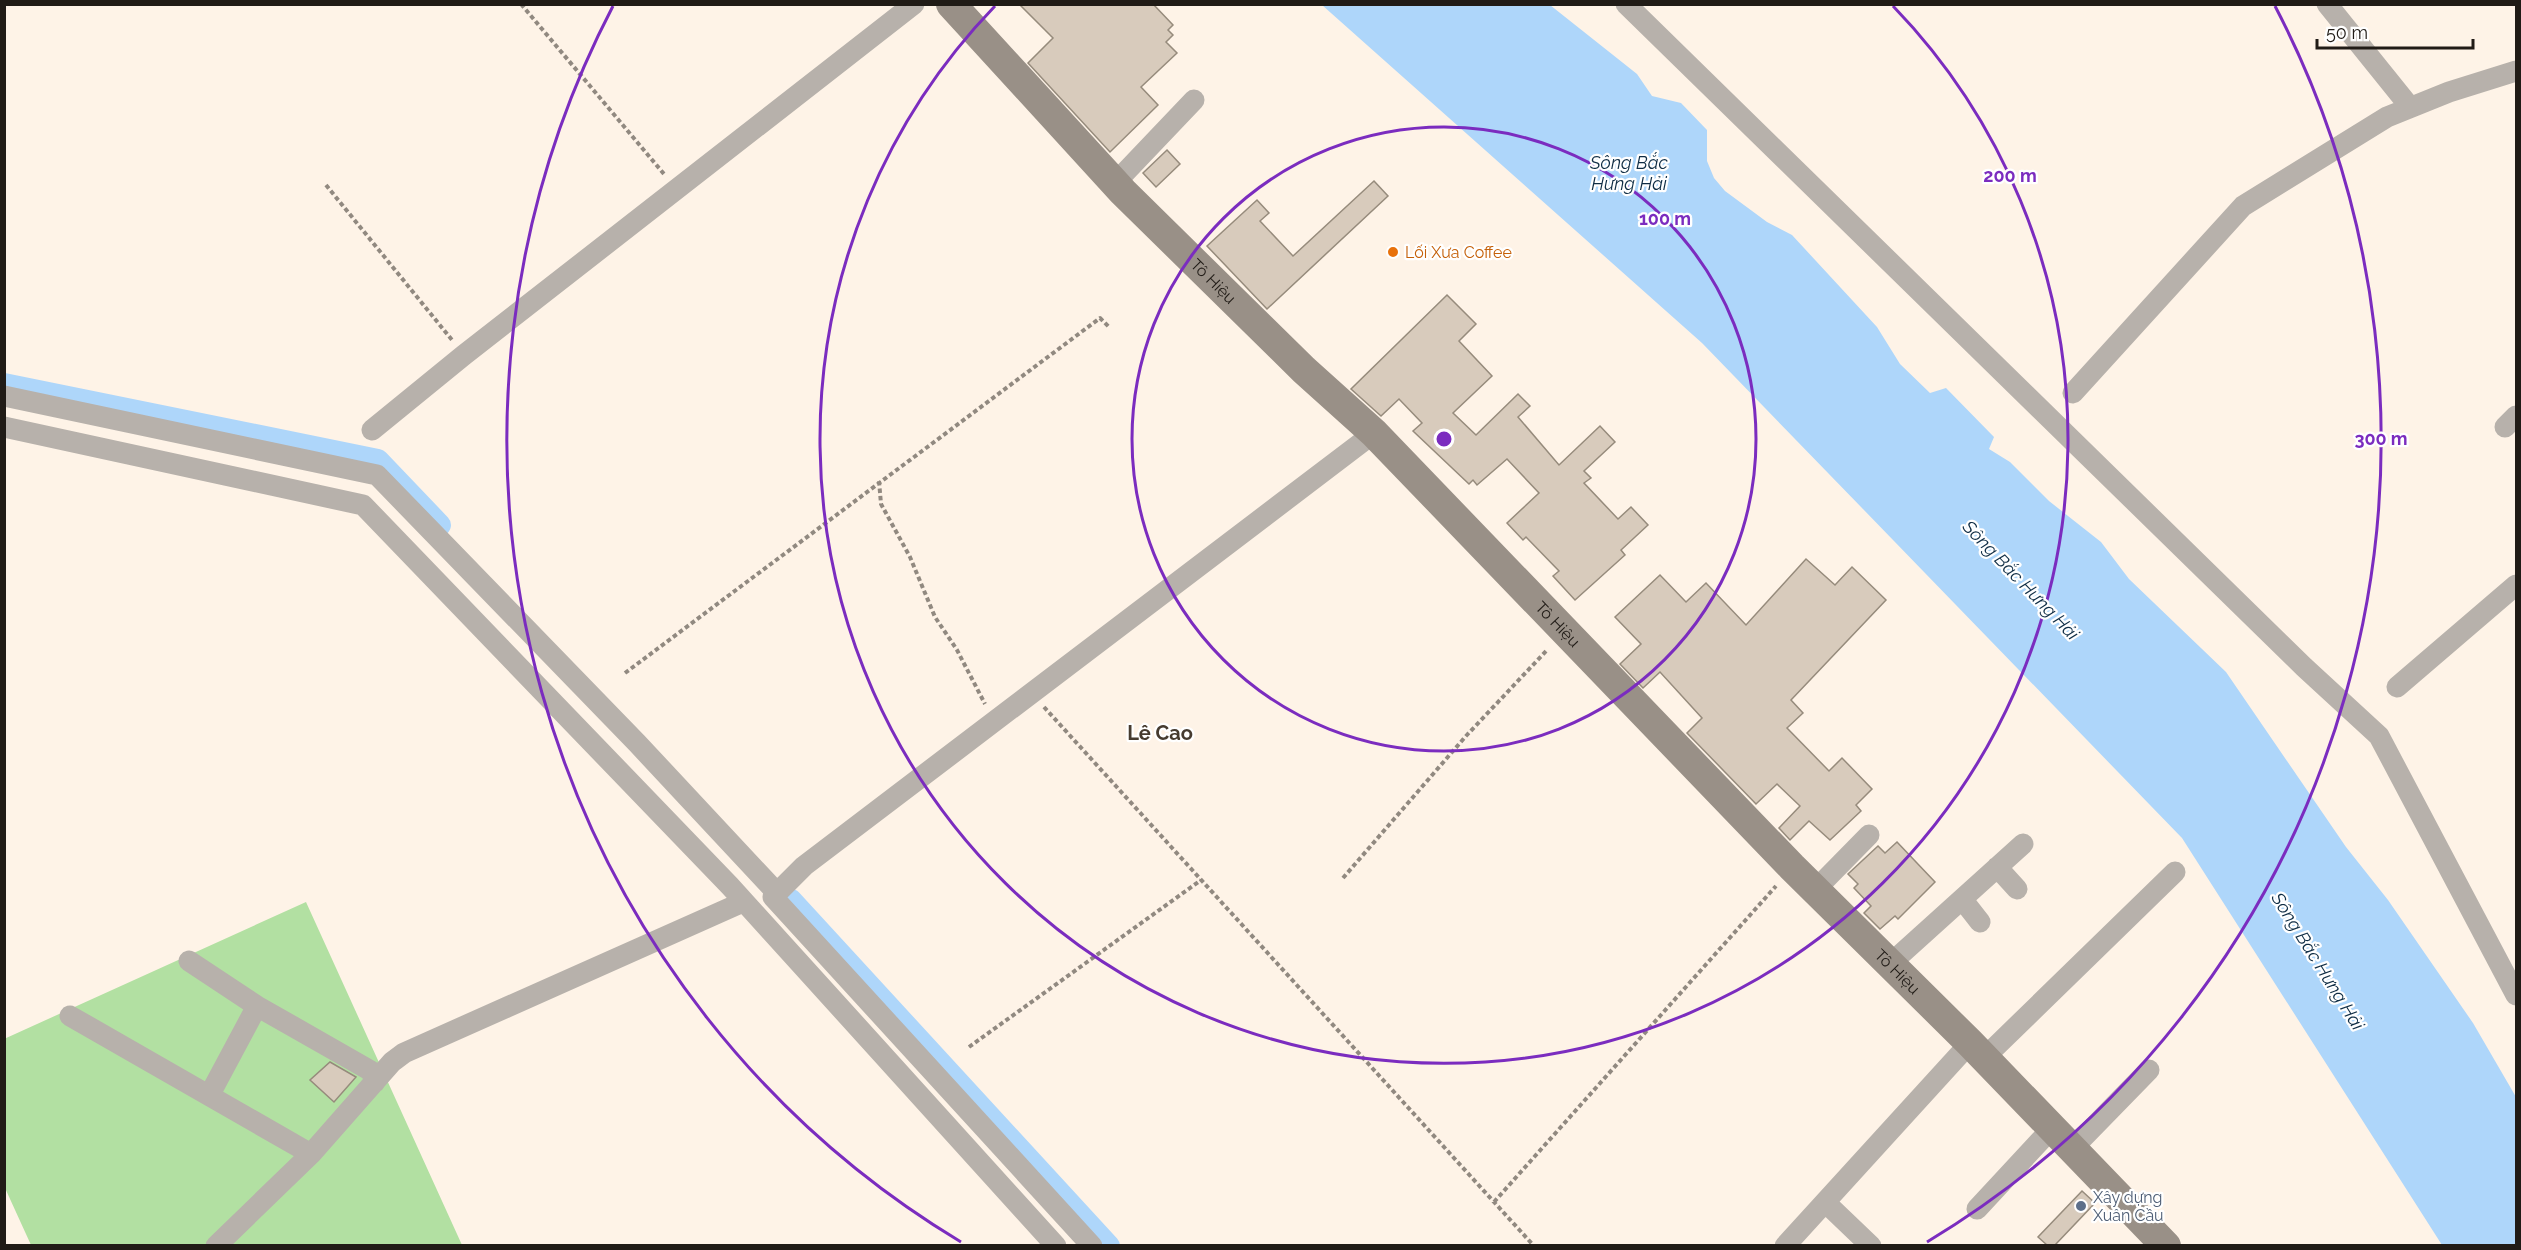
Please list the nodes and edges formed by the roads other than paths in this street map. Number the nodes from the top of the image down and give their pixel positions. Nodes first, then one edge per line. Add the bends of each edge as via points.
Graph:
1 (914, 4) edge
2 (951, 4) edge
3 (1626, 4) edge
4 (2327, 4) edge
5 (2517, 71) edge
6 (1194, 100) dead end
7 (2410, 107) junction
8 (1115, 183) junction
9 (2073, 393) dead end
10 (4, 396) edge
11 (4, 427) edge
12 (372, 430) dead end
13 (1374, 433) junction
14 (2517, 585) edge
15 (2397, 687) dead end
16 (1869, 835) dead end
17 (2023, 844) dead end
18 (1997, 867) junction
19 (2175, 872) dead end
20 (2017, 889) dead end
21 (1815, 890) junction
22 (1962, 899) junction
23 (743, 902) junction
24 (781, 902) junction
25 (1980, 922) dead end
26 (768, 928) junction
27 (189, 961) dead end
28 (1890, 964) junction
29 (2517, 995) edge
30 (257, 1006) junction
31 (70, 1016) dead end
32 (1977, 1050) junction
33 (2149, 1070) dead end
34 (375, 1082) junction
35 (210, 1094) junction
36 (2062, 1138) junction
37 (311, 1154) junction
38 (1825, 1202) junction
39 (1977, 1209) dead end
40 (227, 1243) edge
41 (1056, 1245) edge
42 (1092, 1245) edge
43 (1785, 1245) edge
44 (1871, 1245) edge
45 (2166, 1245) edge

1 - 12 street
2 - 8 main road, Tô Hiệu
3 - 29 street via 2379,736 2496,962
4 - 7 street
5 - 7 street
6 - 8 street
7 - 9 street via 2387,117 2242,206
8 - 13 main road, Tô Hiệu via 1304,370
10 - 24 street via 377,475 637,743
11 - 23 street via 363,505
13 - 21 main road, Tô Hiệu
13 - 24 street via 804,866
14 - 15 street
16 - 21 street
17 - 18 street
18 - 20 street
18 - 22 street
19 - 32 street
21 - 28 main road, Tô Hiệu
22 - 25 street
22 - 28 street
23 - 26 street
23 - 34 street via 404,1053
24 - 26 street
24 - 42 street
26 - 41 street
27 - 30 street
28 - 32 main road, Tô Hiệu
30 - 34 street via 371,1071
30 - 35 street
31 - 35 street
32 - 36 main road, Tô Hiệu
32 - 38 street
33 - 36 street
34 - 37 street
35 - 37 street
36 - 39 street
36 - 45 main road, Tô Hiệu
37 - 40 street
38 - 43 street
38 - 44 street

